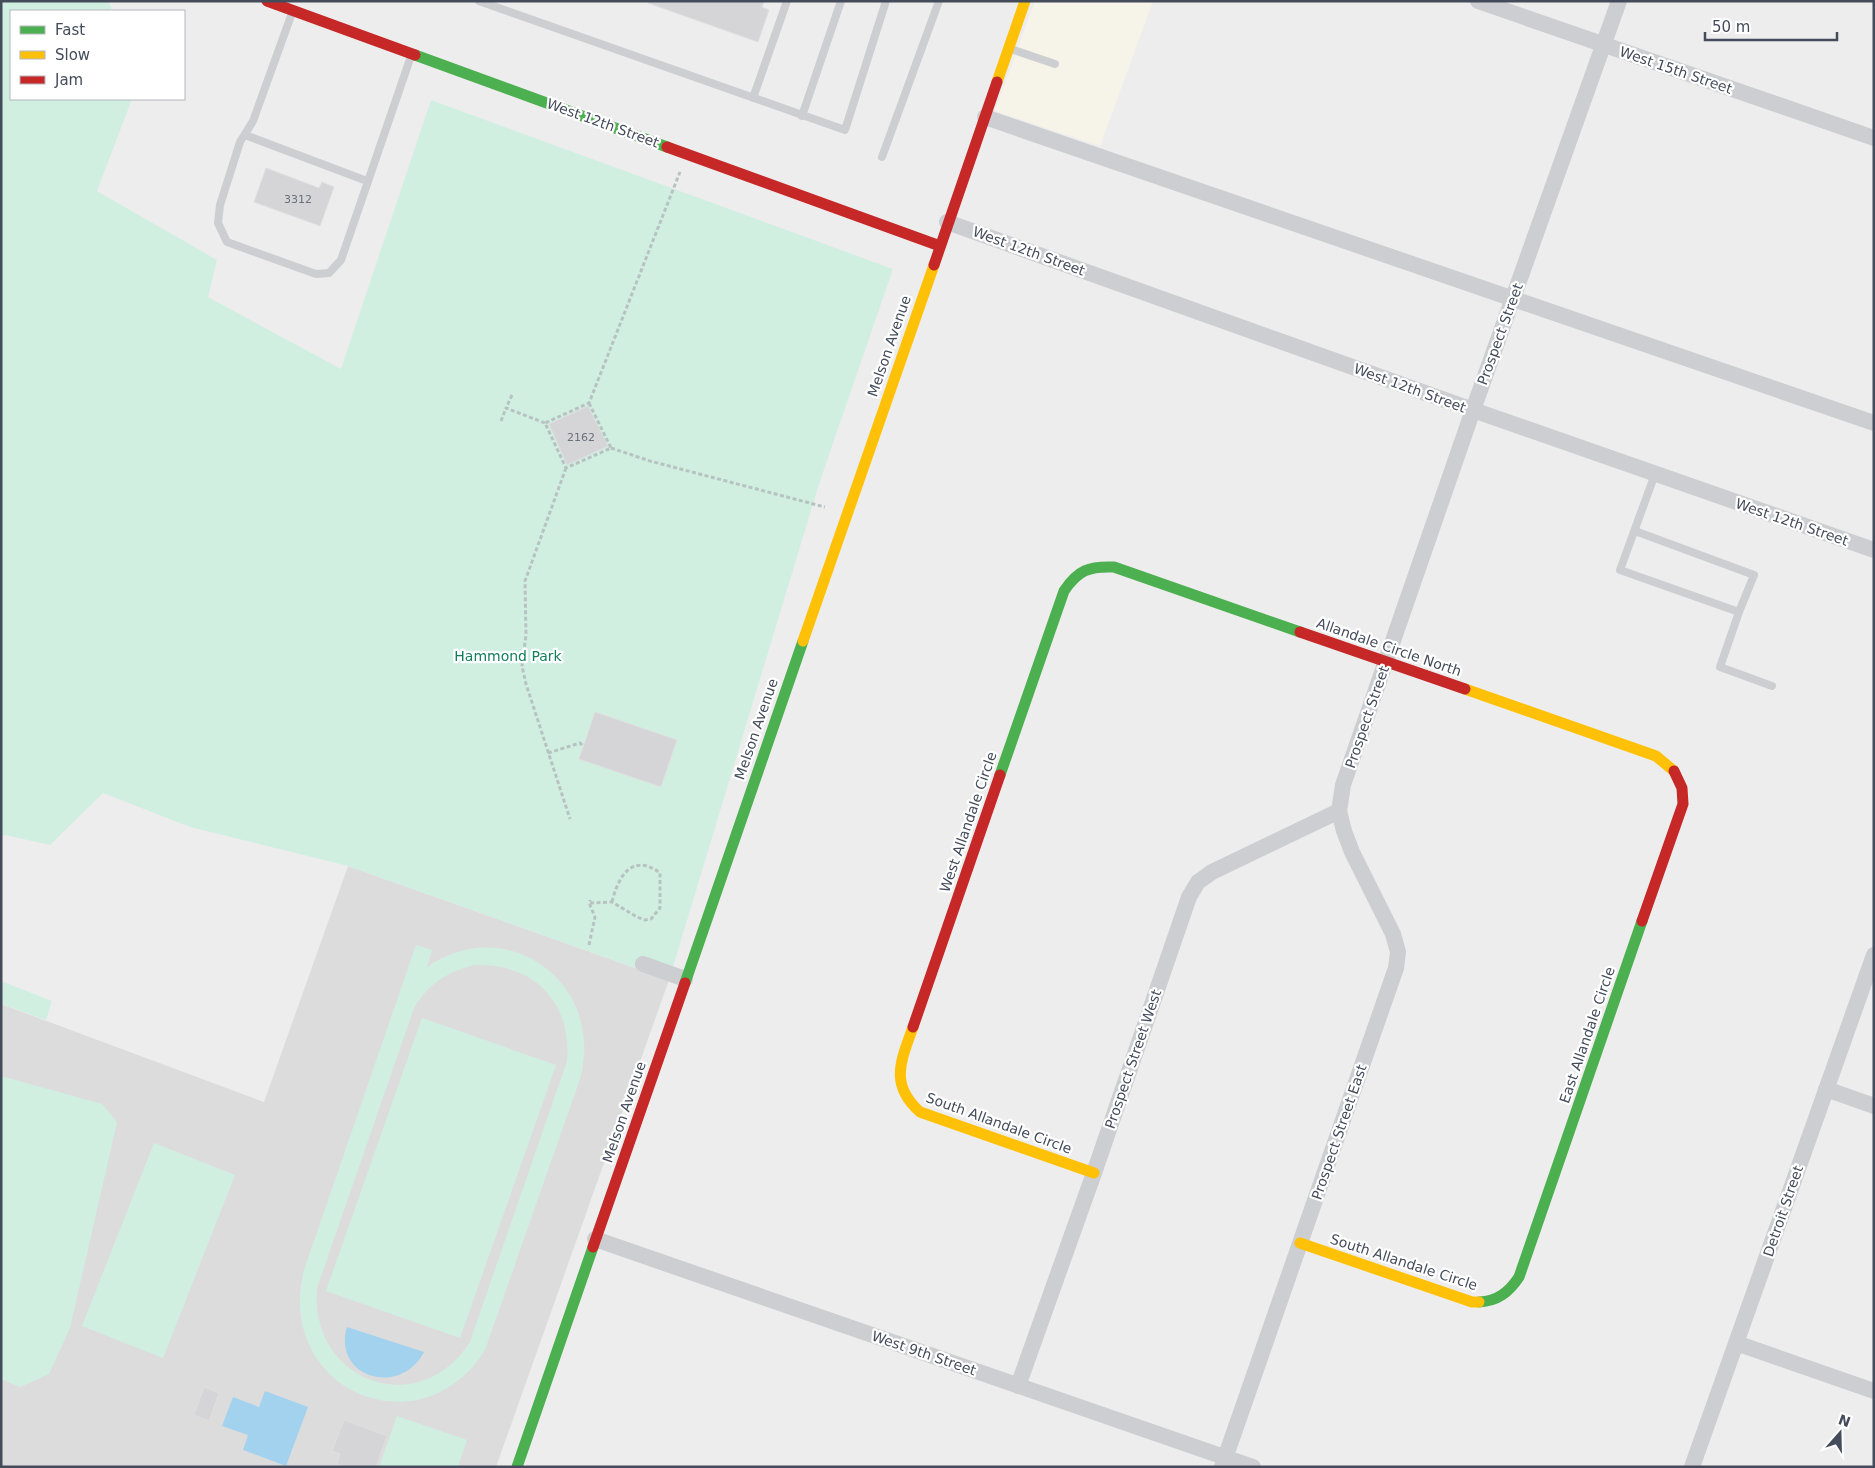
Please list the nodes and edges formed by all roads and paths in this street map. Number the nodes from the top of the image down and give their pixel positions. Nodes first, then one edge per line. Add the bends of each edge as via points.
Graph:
1 (267, 1) edge
2 (479, 1) edge
3 (787, 1) edge
4 (840, 1) edge
5 (886, 1) edge
6 (939, 1) edge
7 (1026, 1) edge
8 (1478, 1) edge
9 (1619, 1) edge
10 (293, 11) junction
11 (1604, 45) junction
12 (1009, 48) junction
13 (411, 54) junction
14 (1055, 64) dead end
15 (753, 98) junction
16 (802, 116) junction
17 (985, 118) junction
18 (245, 135) junction
19 (1874, 138) edge
20 (882, 157) dead end
21 (680, 172) dead end
22 (367, 181) junction
23 (948, 222) junction
24 (940, 246) junction
25 (1512, 299) junction
26 (512, 395) dead end
27 (590, 403) junction
28 (506, 408) junction
29 (1473, 410) junction
30 (501, 421) dead end
31 (1874, 422) edge
32 (545, 423) junction
33 (612, 448) junction
34 (566, 468) junction
35 (1655, 474) junction
36 (825, 508) dead end
37 (1635, 531) junction
38 (1874, 550) edge
39 (1084, 570) joint
40 (1739, 612) junction
41 (1386, 662) junction
42 (1772, 686) dead end
43 (583, 746) dead end
44 (548, 753) junction
45 (1677, 774) joint
46 (1339, 811) junction
47 (570, 819) dead end
48 (612, 902) junction
49 (589, 945) dead end
50 (1874, 955) edge
51 (643, 964) dead end
52 (686, 979) junction
53 (1826, 1089) junction
54 (902, 1091) joint
55 (1874, 1106) edge
56 (1094, 1173) junction
57 (595, 1239) junction
58 (1300, 1243) junction
59 (1500, 1297) joint
60 (1736, 1343) junction
61 (1018, 1386) junction
62 (1874, 1391) edge
63 (1224, 1462) edge
64 (516, 1467) edge
65 (1253, 1467) edge
66 (1692, 1467) edge

1 - 10 street, West 12th Street
2 - 15 lane
3 - 15 lane
4 - 16 lane
5 - 16 lane via 845,130
6 - 20 lane
7 - 12 street, Melson Avenue
8 - 11 street, West 15th Street
9 - 11 street, Prospect Street
10 - 13 street, West 12th Street
10 - 18 lane
11 - 19 street, West 15th Street
11 - 25 street, Prospect Street
12 - 14 lane
12 - 17 street, Melson Avenue
13 - 22 lane
13 - 24 street, West 12th Street
15 - 16 lane
17 - 23 street, Melson Avenue
17 - 25 street
18 - 22 lane
18 - 22 lane via 220,205 218,223 227,242 316,274 329,273 341,260
21 - 27 path
23 - 24 street, Melson Avenue
23 - 29 street, West 12th Street
24 - 52 street, Melson Avenue
25 - 29 street, Prospect Street
25 - 31 street
26 - 28 path
27 - 32 path
27 - 33 path
28 - 30 path
28 - 32 path
29 - 35 street, West 12th Street
29 - 41 street, Prospect Street
32 - 34 path
33 - 34 path
33 - 36 path
34 - 44 path via 525,581 526,635 522,666
35 - 37 lane
35 - 38 street, West 12th Street
37 - 40 lane via 1754,575
37 - 40 lane via 1620,570
39 - 41 street, Allandale Circle North via 1114,567
39 - 54 street, West Allandale Circle via 1071,579 1064,591 1034,674 900,1064
40 - 42 lane via 1720,667
41 - 45 street, Allandale Circle North via 1656,756
41 - 46 street, Prospect Street via 1343,785
43 - 44 path via 580,743
44 - 47 path
45 - 59 street, East Allandale Circle via 1683,788 1683,804 1518,1277 1511,1290
46 - 56 street, Prospect Street West via 1212,872 1198,882 1189,897
46 - 58 street, Prospect Street East via 1352,852 1393,934 1398,952 1396,968
48 - 48 path via 637,917 651,919 660,908 660,873 647,866 633,866 621,877
48 - 49 path via 590,901 595,917
50 - 53 street, Detroit Street
51 - 52 street
52 - 57 street, Melson Avenue
53 - 55 street
53 - 60 street, Detroit Street
54 - 56 street, South Allandale Circle via 908,1102 920,1112
56 - 61 street, Prospect Street West
57 - 61 street, West 9th Street
57 - 64 street, Melson Avenue
58 - 59 street, South Allandale Circle via 1472,1302 1487,1303
58 - 63 street, Prospect Street East
60 - 62 street
60 - 66 street, Detroit Street
61 - 63 street, West 9th Street
63 - 65 street, West 9th Street

